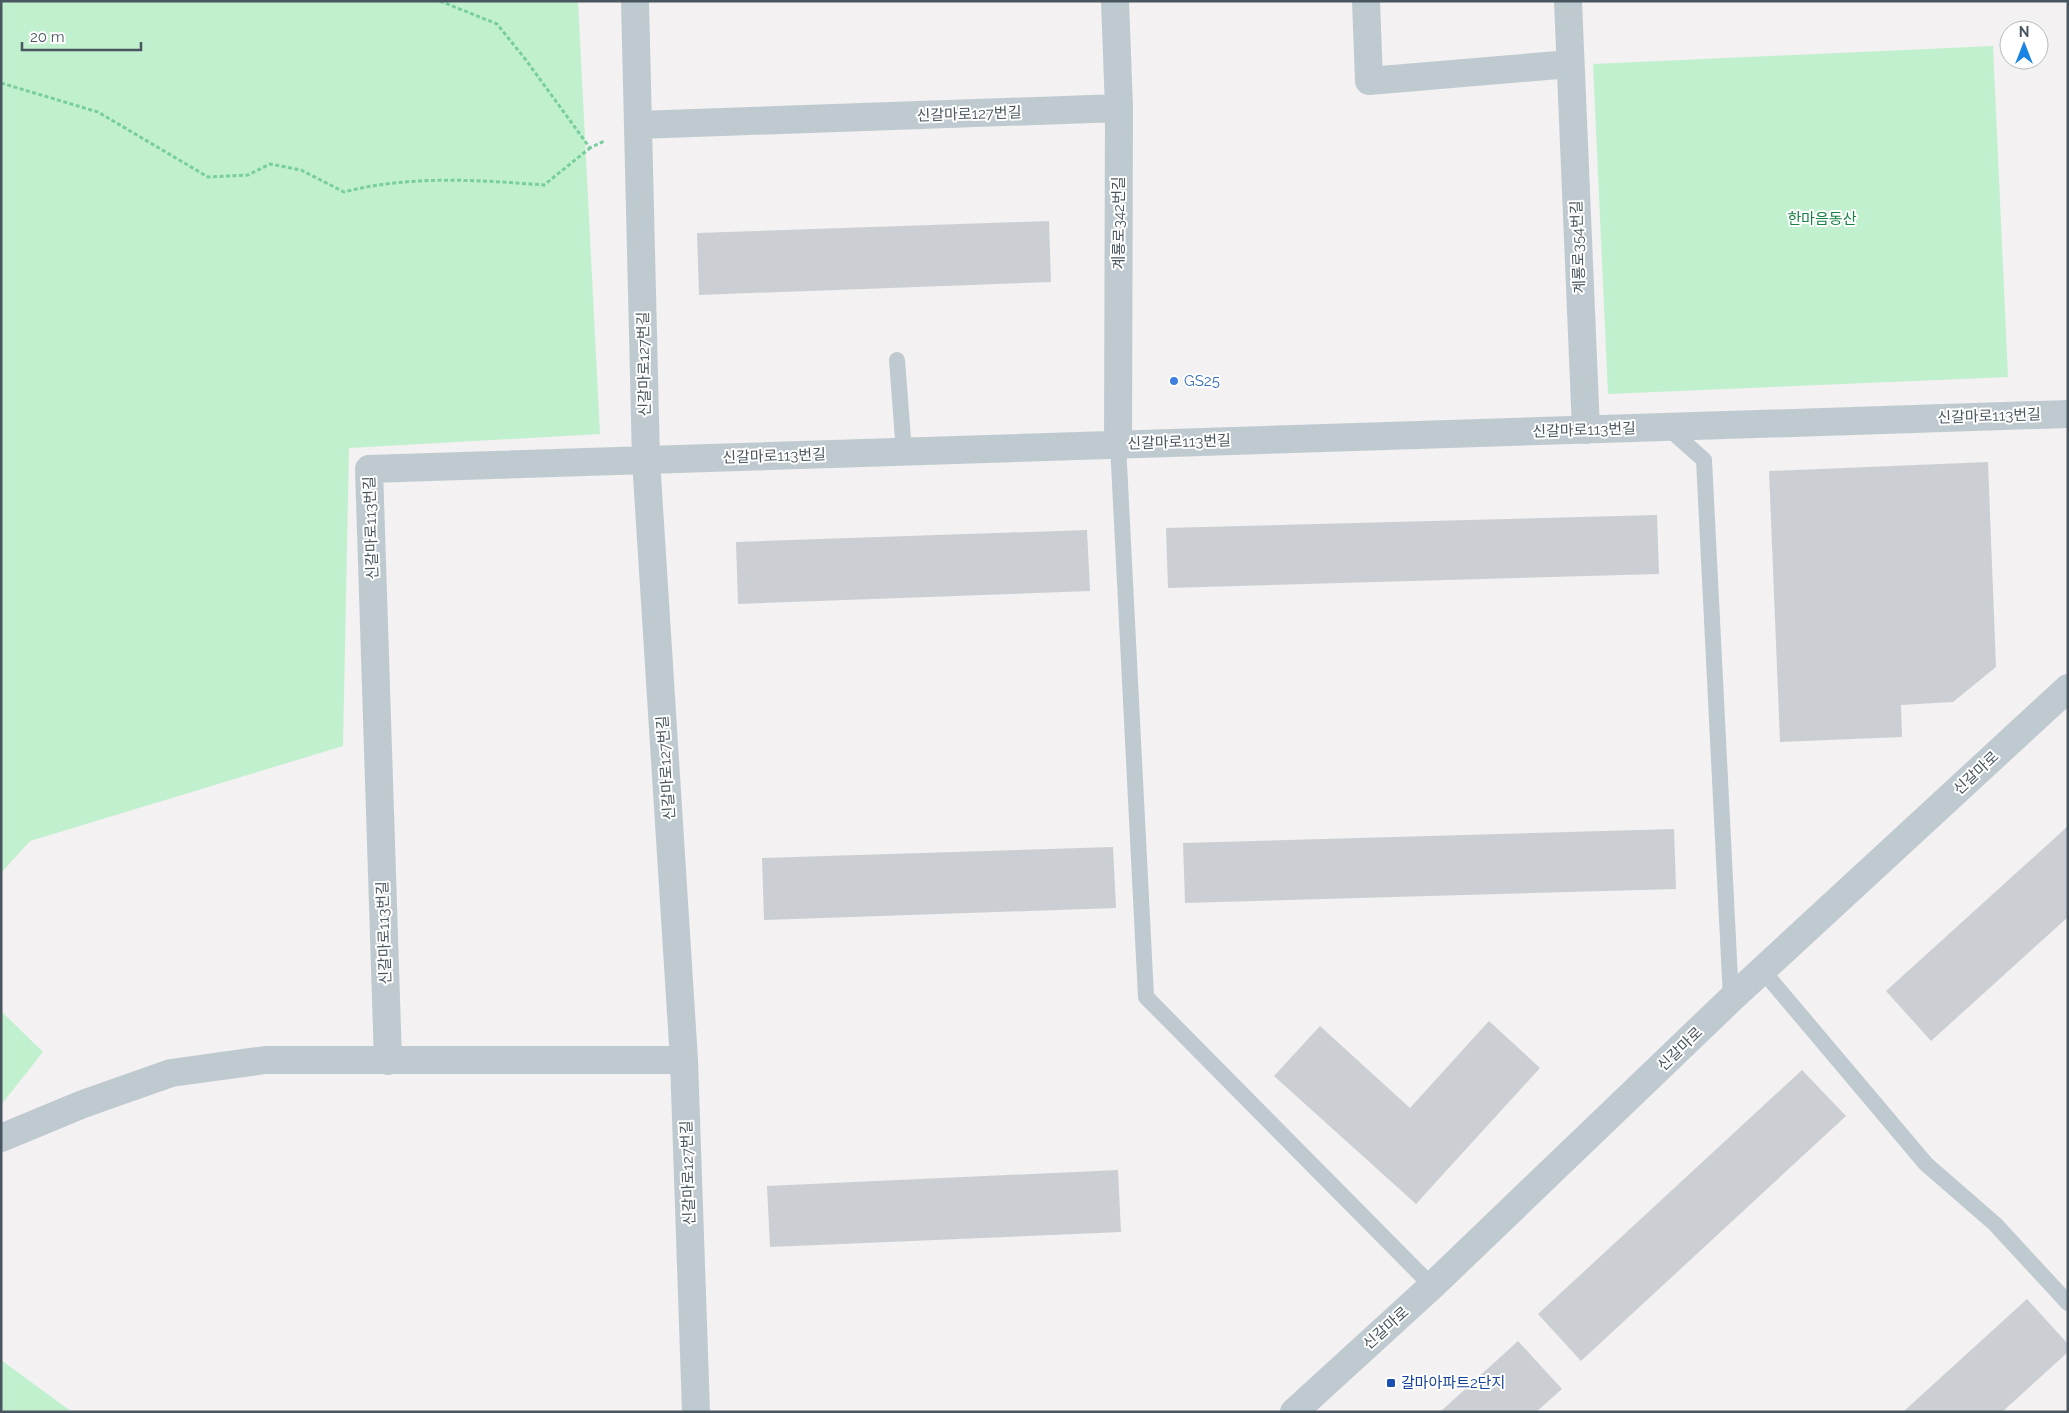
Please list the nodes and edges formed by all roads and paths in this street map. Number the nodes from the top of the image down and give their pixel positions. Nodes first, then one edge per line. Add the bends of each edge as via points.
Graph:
1 (440, 1) edge
2 (635, 1) edge
3 (1115, 1) edge
4 (1366, 1) edge
5 (1568, 1) edge
6 (1570, 64) junction
7 (1, 83) edge
8 (1119, 108) junction
9 (638, 125) junction
10 (590, 148) junction
11 (897, 360) dead end
12 (2068, 414) edge
13 (1667, 427) junction
14 (1586, 430) junction
15 (1118, 444) junction
16 (904, 452) junction
17 (646, 460) junction
18 (2068, 688) edge
19 (1763, 971) junction
20 (1731, 1000) junction
21 (684, 1060) junction
22 (388, 1061) junction
23 (1, 1138) edge
24 (1432, 1286) junction
25 (2068, 1303) edge
26 (696, 1412) edge
27 (1294, 1412) edge

1 - 10 path via 497,24
2 - 9 street, 신갈마로127번길
3 - 8 street, 계룡로342번길
4 - 6 street via 1369,81
5 - 6 street, 계룡로354번길
6 - 14 street, 계룡로354번길
7 - 10 path via 98,112 208,177 248,175 270,164 301,170 344,192 372,184 416,180 544,185
8 - 9 street, 신갈마로127번길
8 - 15 street, 계룡로342번길
9 - 10 path
9 - 17 street, 신갈마로127번길
11 - 16 lane
12 - 13 street, 신갈마로113번길
13 - 14 street, 신갈마로113번길
13 - 20 lane via 1704,460
14 - 15 street, 신갈마로113번길
15 - 16 street, 신갈마로113번길
15 - 24 lane via 1146,997
16 - 17 street, 신갈마로113번길
17 - 21 street, 신갈마로127번길
17 - 22 street, 신갈마로113번길 via 369,469
18 - 19 street, 신갈마로
19 - 20 street, 신갈마로
19 - 25 lane via 1926,1164 1995,1224
20 - 24 street, 신갈마로
21 - 22 street
21 - 26 street, 신갈마로127번길
22 - 23 street via 265,1060 171,1073
24 - 27 street, 신갈마로

